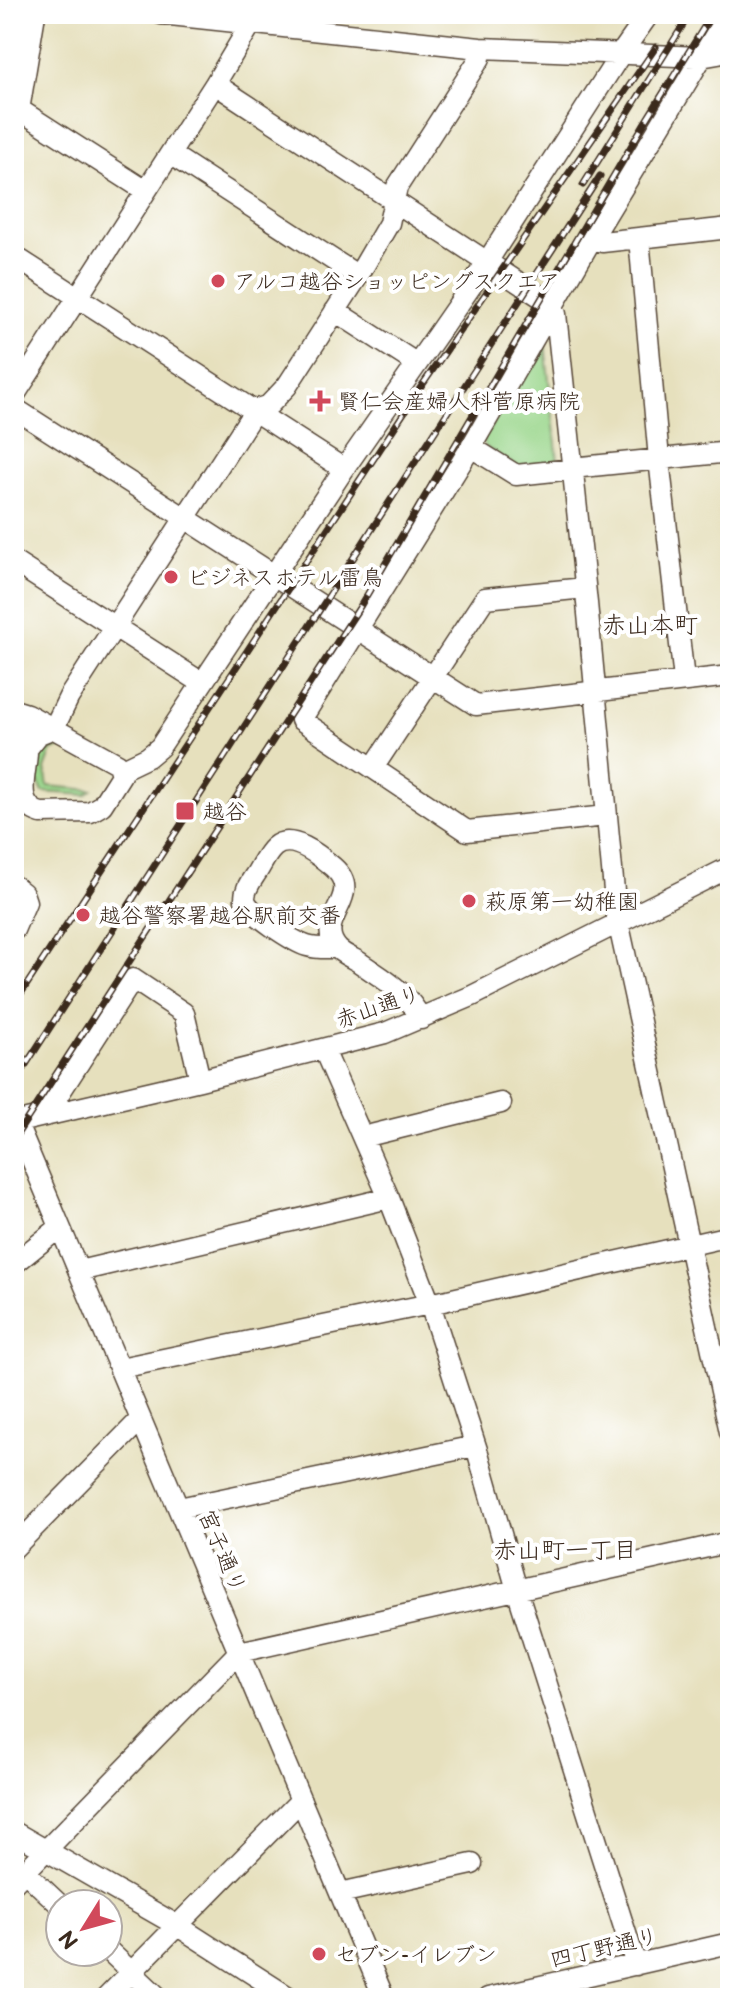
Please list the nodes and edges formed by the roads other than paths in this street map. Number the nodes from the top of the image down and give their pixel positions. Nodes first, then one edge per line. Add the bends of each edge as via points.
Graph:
1 (35, 14) edge
2 (161, 14) edge
3 (649, 14) edge
4 (728, 14) edge
5 (256, 18) edge
6 (480, 48) junction
7 (730, 48) edge
8 (620, 55) junction
9 (701, 57) junction
10 (215, 84) junction
11 (16, 109) edge
12 (170, 154) junction
13 (146, 191) junction
14 (394, 199) junction
15 (730, 228) edge
16 (594, 235) junction
17 (639, 238) junction
18 (14, 256) edge
19 (488, 261) junction
20 (358, 276) junction
21 (79, 297) junction
22 (552, 308) junction
23 (335, 311) junction
24 (417, 364) junction
25 (14, 396) edge
26 (14, 408) edge
27 (255, 410) junction
28 (471, 447) junction
29 (730, 452) edge
30 (659, 459) junction
31 (344, 469) junction
32 (572, 469) junction
33 (184, 518) junction
34 (14, 562) edge
35 (274, 574) junction
36 (585, 588) junction
37 (114, 627) junction
38 (360, 629) junction
39 (730, 676) edge
40 (433, 677) junction
41 (684, 680) junction
42 (202, 683) junction
43 (595, 692) junction
44 (15, 710) edge
45 (54, 728) junction
46 (27, 749) junction
47 (373, 768) junction
48 (121, 770) junction
49 (606, 816) junction
50 (730, 867) edge
51 (14, 886) edge
52 (618, 924) junction
53 (14, 930) edge
54 (337, 948) junction
55 (421, 1019) junction
56 (324, 1050) junction
57 (200, 1080) junction
58 (501, 1103) dead end
59 (46, 1114) junction
60 (15, 1122) edge
61 (363, 1137) junction
62 (20, 1152) edge
63 (389, 1198) junction
64 (60, 1227) junction
65 (730, 1236) edge
66 (689, 1246) junction
67 (14, 1264) edge
68 (79, 1271) junction
69 (430, 1304) junction
70 (120, 1368) junction
71 (140, 1420) junction
72 (730, 1432) edge
73 (475, 1446) junction
74 (179, 1508) junction
75 (730, 1542) edge
76 (14, 1548) edge
77 (517, 1590) junction
78 (239, 1652) junction
79 (301, 1800) junction
80 (14, 1832) edge
81 (45, 1849) junction
82 (472, 1864) dead end
83 (20, 1877) edge
84 (340, 1893) junction
85 (44, 1894) edge
86 (178, 1926) junction
87 (730, 1943) edge
88 (124, 1965) edge
89 (636, 1965) junction
90 (131, 1972) junction
91 (106, 1998) edge
92 (159, 1998) edge
93 (290, 1998) edge
94 (384, 1998) edge
95 (488, 1998) edge

1 - 11 street
2 - 5 street
3 - 8 street
4 - 9 street
5 - 6 street
5 - 10 street
6 - 8 street
6 - 14 street via 480,58
7 - 9 street
8 - 9 street
8 - 19 street
9 - 16 street
10 - 12 street
10 - 14 street
11 - 13 street
12 - 13 street
12 - 20 street
13 - 21 street
14 - 19 street
14 - 20 street via 389,223
15 - 17 street
16 - 17 street via 602,242
16 - 22 street
17 - 30 street
18 - 21 street
19 - 22 street
19 - 24 street
20 - 23 street
21 - 25 street
21 - 27 street
22 - 28 street
22 - 32 street
23 - 24 street
23 - 27 street via 287,386 269,405
24 - 31 street
26 - 33 street
27 - 31 street
27 - 33 street
28 - 32 street via 516,475
28 - 38 street
29 - 30 street
30 - 32 street
30 - 41 street
31 - 35 street
32 - 36 street
33 - 35 street
33 - 37 street
34 - 37 street
35 - 38 street
35 - 42 street
36 - 40 street via 485,598
36 - 43 street
37 - 42 street
37 - 45 street
38 - 40 street
38 - 47 street via 301,720
39 - 41 street
40 - 43 street via 476,705
40 - 47 street
41 - 43 street
42 - 48 street via 155,753
43 - 49 street
44 - 45 street
44 - 46 street
45 - 46 street via 39,734
45 - 48 street via 111,759
46 - 48 street via 23,795 41,813 97,810
47 - 49 street via 467,831
49 - 52 street
50 - 52 street, 赤山通り
51 - 53 street via 26,902
52 - 55 street, 赤山通り
52 - 66 street
54 - 54 street via 301,944 248,909 247,887 283,841 297,843 334,868 345,885 331,920
54 - 55 street via 406,994
55 - 56 street, 赤山通り
56 - 57 street, 赤山通り
56 - 61 street
57 - 59 street, 赤山通り
57 - 59 street via 184,1013 133,979
58 - 61 street
59 - 60 street, 赤山通り
60 - 62 street, 宮子通り
61 - 63 street
62 - 64 street, 宮子通り
63 - 68 street
63 - 69 street
64 - 67 street
64 - 68 street, 宮子通り
65 - 66 street
66 - 69 street
66 - 72 street
68 - 70 street, 宮子通り
69 - 70 street
69 - 73 street
70 - 71 street, 宮子通り
71 - 74 street, 宮子通り
71 - 76 street
73 - 74 street
73 - 77 street
74 - 78 street, 宮子通り
75 - 77 street
77 - 78 street
77 - 89 street
78 - 79 street, 宮子通り
78 - 81 street
79 - 84 street, 宮子通り
79 - 86 street
80 - 81 street
81 - 83 street
81 - 86 street
82 - 84 street
83 - 85 street
84 - 94 street, 宮子通り
86 - 90 street
86 - 93 street
87 - 89 street, 四丁野通り
88 - 90 street
89 - 95 street, 四丁野通り
90 - 91 street
90 - 92 street

